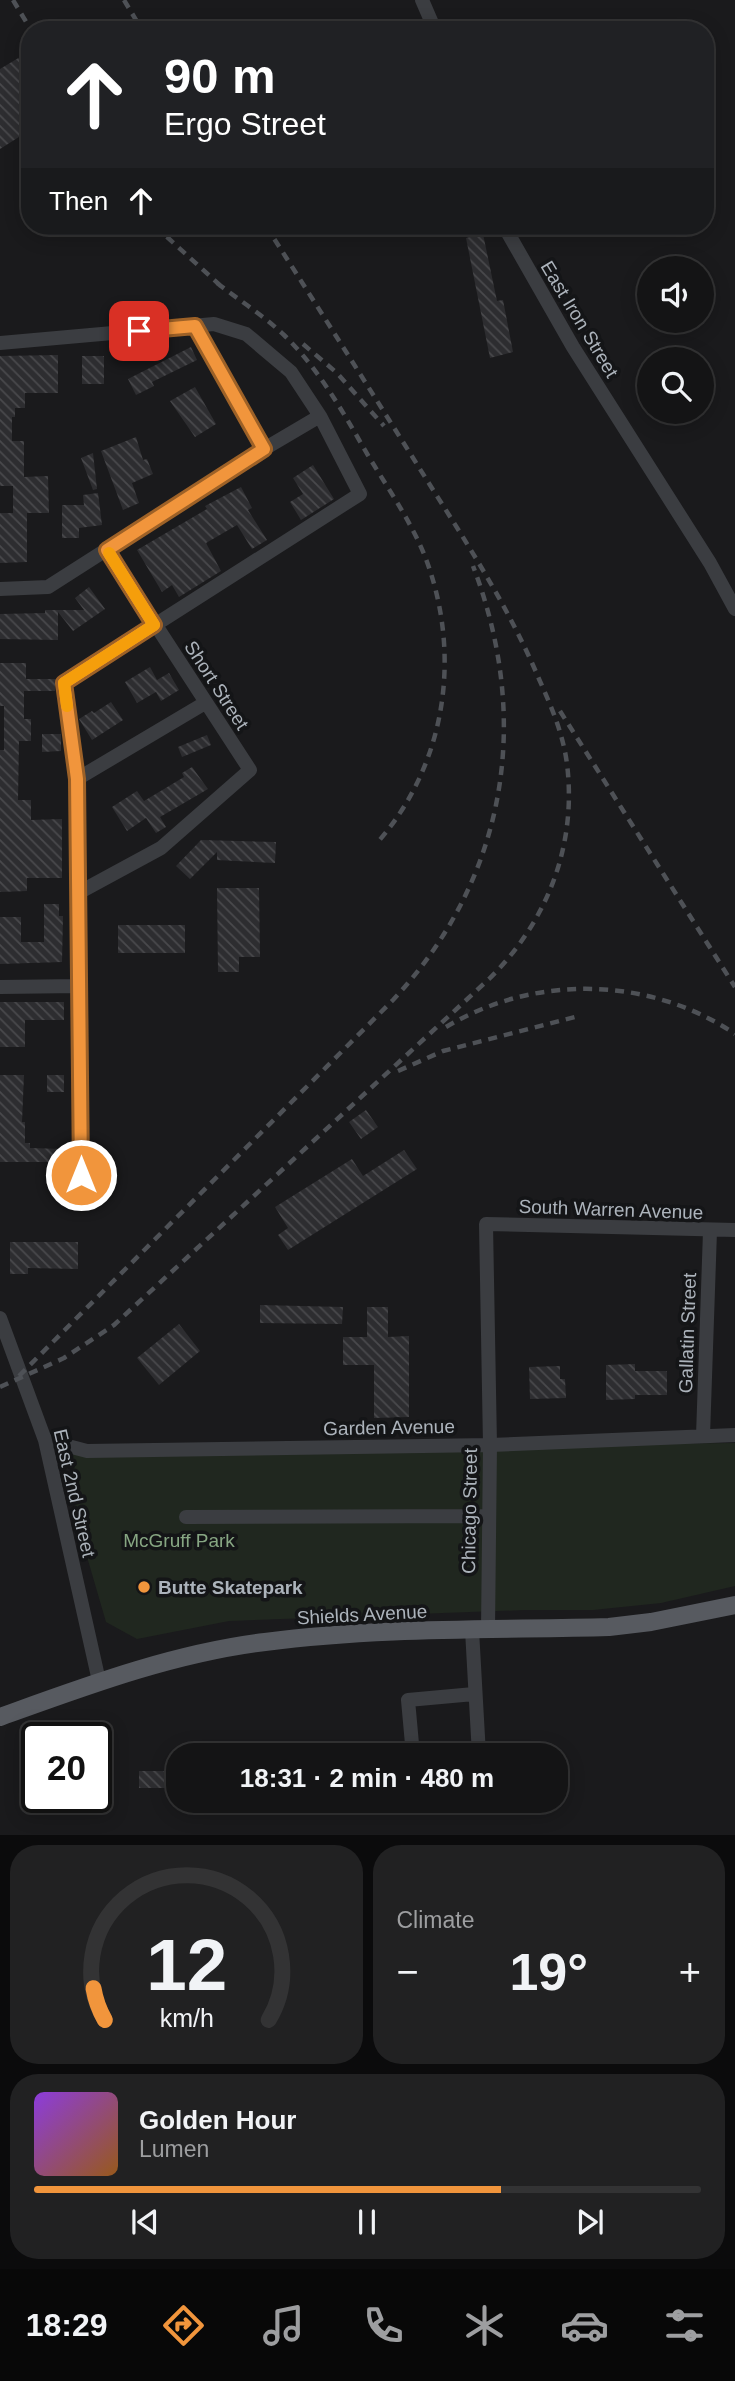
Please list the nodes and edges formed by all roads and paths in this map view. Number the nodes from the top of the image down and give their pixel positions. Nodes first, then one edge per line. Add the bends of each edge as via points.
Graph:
1 (422, 0) edge
2 (431, 21) edge
3 (509, 235) edge
4 (195, 326) junction
5 (0, 343) edge
6 (320, 416) junction
7 (264, 449) junction
8 (107, 550) junction
9 (0, 589) edge
10 (735, 609) edge
11 (154, 625) junction
12 (205, 704) junction
13 (77, 779) junction
14 (78, 893) junction
15 (79, 986) junction
16 (0, 987) edge
17 (81, 1175) dead end
18 (486, 1224) joint
19 (735, 1230) edge
20 (710, 1231) junction
21 (0, 1318) edge
22 (735, 1435) edge
23 (703, 1436) junction
24 (45, 1440) junction
25 (490, 1444) junction
26 (488, 1516) junction
27 (186, 1517) dead end
28 (735, 1605) edge
29 (480, 1630) junction
30 (99, 1681) junction
31 (474, 1694) junction
32 (0, 1717) edge
33 (412, 1743) edge
34 (478, 1743) edge

1 - 2 street
3 - 10 street, East Iron Street
4 - 5 street
4 - 6 street via 214,324 246,334 291,372
4 - 7 street
6 - 7 street
6 - 11 street via 360,494
7 - 8 street
8 - 9 street via 48,587
8 - 11 street, Short Street
11 - 12 street, Short Street
11 - 13 street via 64,683
12 - 13 street
12 - 14 street, Short Street via 250,770 161,848
13 - 14 street
14 - 15 street
15 - 16 street
15 - 17 street
18 - 20 street, South Warren Avenue
18 - 25 street, Chicago Street
19 - 20 street, South Warren Avenue
20 - 23 street, Gallatin Street
21 - 24 street, East 2nd Street
22 - 23 street, Garden Avenue
23 - 25 street, Garden Avenue
24 - 25 street, Garden Avenue via 87,1451
24 - 30 street, East 2nd Street
25 - 26 street, Chicago Street
26 - 27 street
26 - 29 street, Chicago Street
28 - 29 main road, Shields Avenue via 609,1627
29 - 30 main road, Shields Avenue via 263,1642
29 - 31 street, Chicago Street
30 - 32 main road, Shields Avenue
31 - 33 street via 408,1700
31 - 34 street, Chicago Street

